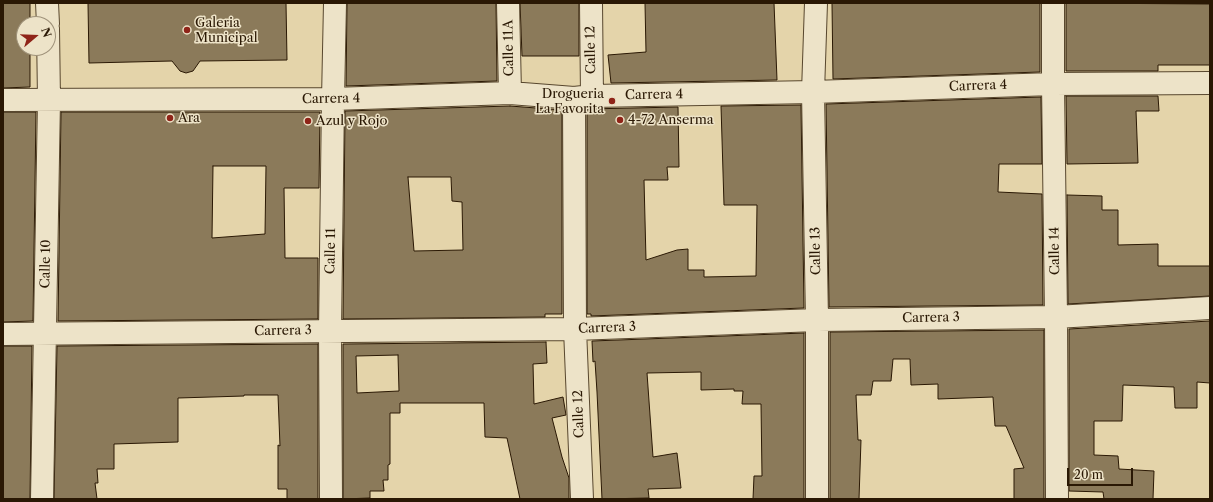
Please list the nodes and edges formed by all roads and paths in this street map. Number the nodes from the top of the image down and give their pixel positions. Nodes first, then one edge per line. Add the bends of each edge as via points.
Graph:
1 (47, 3) edge
2 (335, 3) edge
3 (508, 3) edge
4 (590, 3) edge
5 (816, 3) edge
6 (1053, 3) edge
7 (48, 16) edge
8 (48, 56) edge
9 (1210, 83) edge
10 (1053, 84) junction
11 (813, 92) junction
12 (510, 93) junction
13 (583, 97) junction
14 (333, 99) junction
15 (3, 100) edge
16 (49, 100) junction
17 (1210, 308) edge
18 (1056, 317) junction
19 (817, 320) junction
20 (575, 329) junction
21 (330, 331) junction
22 (3, 334) edge
23 (45, 334) junction
24 (42, 499) edge
25 (331, 499) edge
26 (582, 499) edge
27 (817, 499) edge
28 (1057, 499) edge

1 - 7 street
2 - 14 street, Calle 11
3 - 12 street, Calle 11A
4 - 13 street, Calle 12
5 - 11 street, Calle 13
6 - 10 street, Calle 14
8 - 16 street, Calle 10
9 - 10 street, Carrera 4
10 - 11 street, Carrera 4
10 - 18 street, Calle 14
11 - 13 street, Carrera 4
11 - 19 street, Calle 13
12 - 13 street, Carrera 4
12 - 14 street, Carrera 4
13 - 20 street, Calle 12
14 - 16 street, Carrera 4
14 - 21 street, Calle 11
15 - 16 street, Carrera 4
16 - 23 street, Calle 10
17 - 18 street, Carrera 3
18 - 19 street, Carrera 3
18 - 28 street, Calle 14
19 - 20 street, Carrera 3
19 - 27 street, Calle 13
20 - 21 street, Carrera 3
20 - 26 street, Calle 12
21 - 23 street, Carrera 3
21 - 25 street, Calle 11
22 - 23 street, Carrera 3
23 - 24 street, Calle 10

